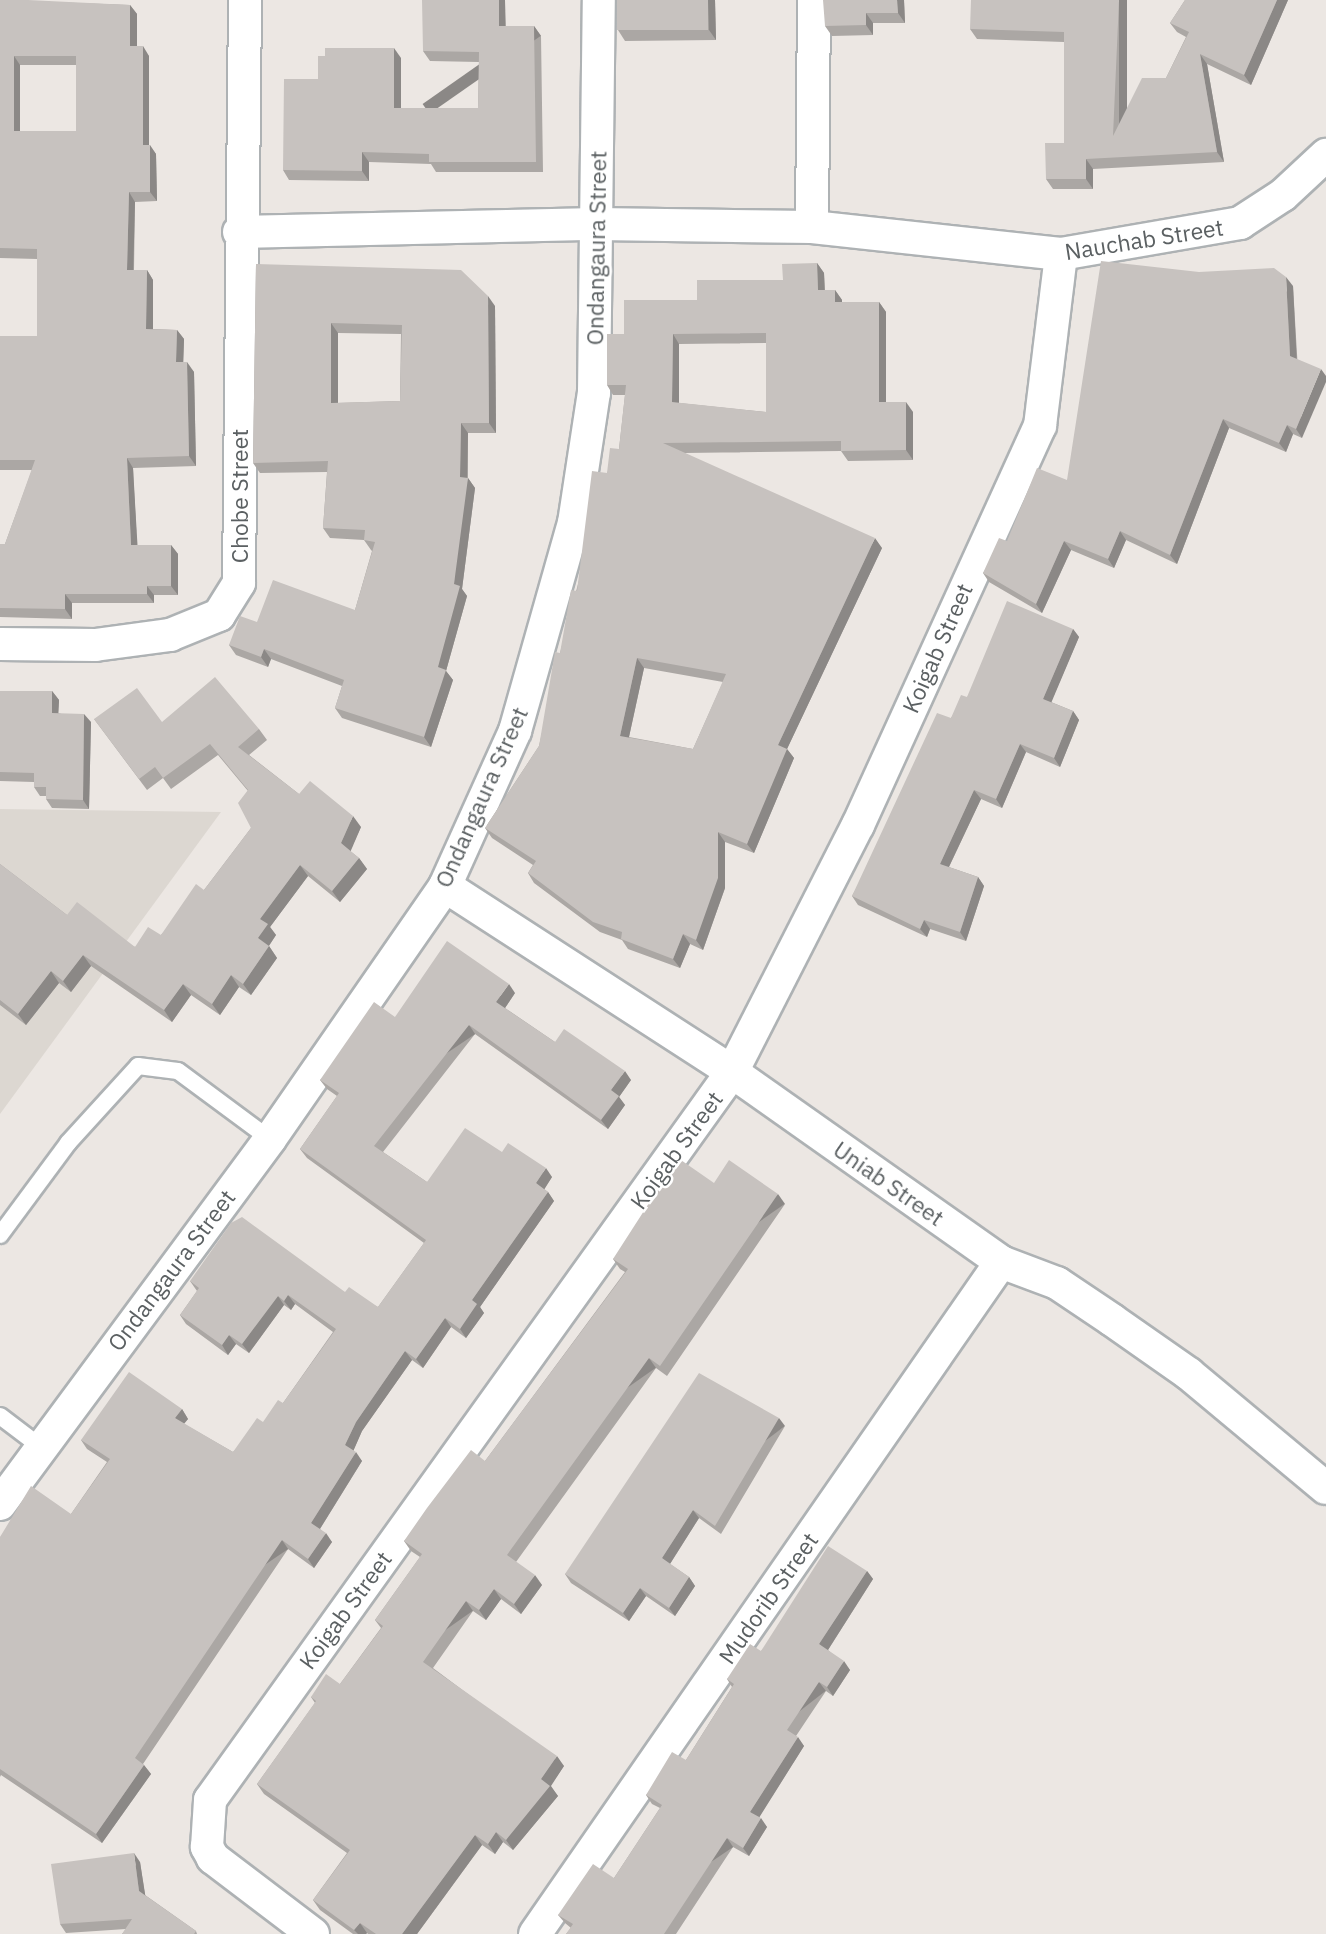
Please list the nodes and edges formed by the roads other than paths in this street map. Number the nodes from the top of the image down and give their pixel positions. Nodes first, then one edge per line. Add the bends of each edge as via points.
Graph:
1 (245, 0) edge
2 (599, 0) edge
3 (814, 0) edge
4 (1326, 155) edge
5 (597, 224) junction
6 (812, 228) junction
7 (239, 232) junction
8 (1061, 254) junction
9 (0, 644) edge
10 (444, 886) junction
11 (732, 1072) junction
12 (270, 1139) junction
13 (0, 1235) edge
14 (1002, 1262) junction
15 (0, 1416) edge
16 (41, 1447) junction
17 (1326, 1488) edge
18 (0, 1504) edge
19 (313, 1934) edge
20 (535, 1934) edge

1 - 7 street, Chobe Street
2 - 5 street, Ondangaura Street
3 - 6 street
4 - 8 street, Nauchab Street via 1283,195 1240,223
5 - 6 street, Nauchab Street
5 - 7 street
5 - 10 street, Ondangaura Street via 594,393 574,523 515,731
6 - 8 street, Nauchab Street
7 - 9 street, Chobe Street via 239,583 219,615 170,635 95,645
8 - 11 street, Koigab Street via 1040,426 858,825
10 - 11 street, Uniab Street
10 - 12 street, Ondangaura Street
11 - 14 street, Uniab Street
11 - 19 street, Koigab Street via 211,1800 207,1847 213,1858
12 - 13 lane via 178,1071 138,1066 68,1143
12 - 16 street, Ondangaura Street
14 - 17 street, Uniab Street via 1057,1283 1112,1320 1189,1374
14 - 20 street, Mudorib Street
15 - 16 lane
16 - 18 street, Ondangaura Street

